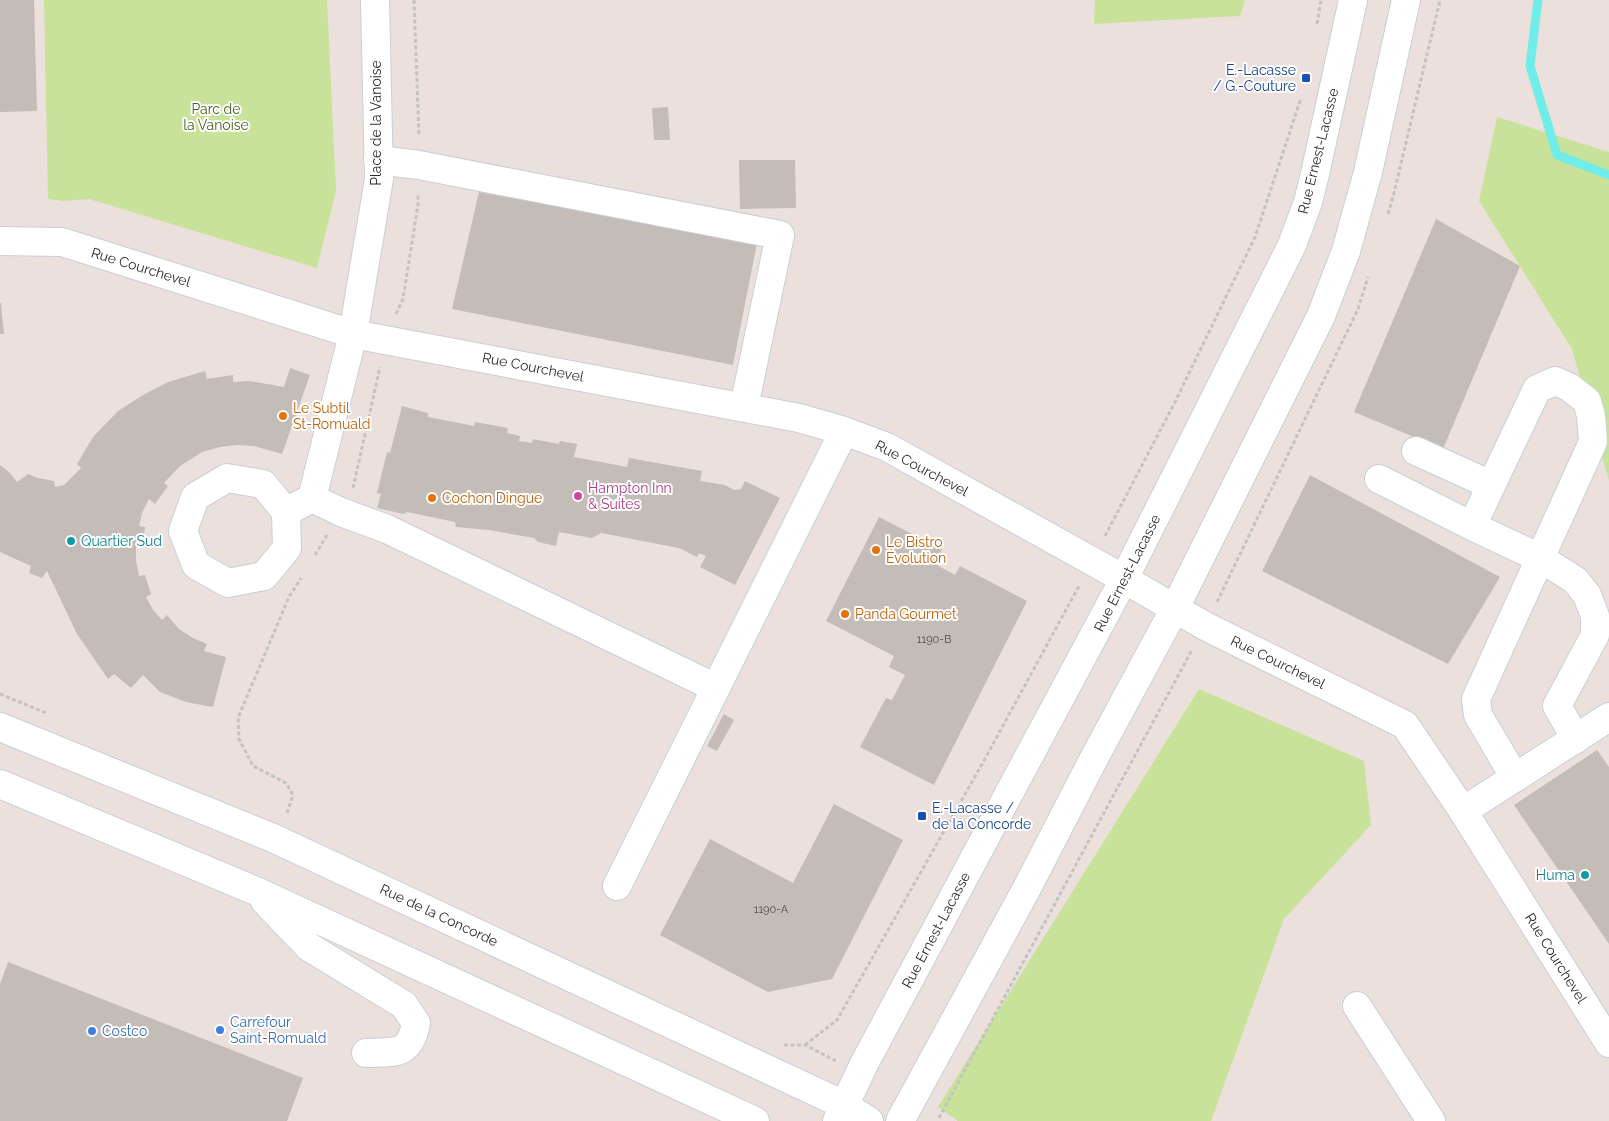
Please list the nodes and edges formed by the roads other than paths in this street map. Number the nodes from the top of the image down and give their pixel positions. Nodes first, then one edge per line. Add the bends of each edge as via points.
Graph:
1 (375, 0) edge
2 (1353, 0) edge
3 (1406, 0) edge
4 (378, 160) junction
5 (0, 241) edge
6 (353, 334) junction
7 (744, 407) junction
8 (844, 431) junction
9 (1416, 451) dead end
10 (1379, 479) dead end
11 (1491, 485) junction
12 (312, 498) junction
13 (286, 512) dead end
14 (1472, 526) junction
15 (1540, 558) junction
16 (1124, 579) junction
17 (1175, 608) junction
18 (716, 688) junction
19 (1609, 717) edge
20 (0, 727) edge
21 (1576, 739) junction
22 (1515, 778) junction
23 (0, 784) edge
24 (1463, 811) junction
25 (617, 886) dead end
26 (256, 891) junction
27 (1357, 1006) dead end
28 (1609, 1043) edge
29 (366, 1053) dead end
30 (840, 1113) edge
31 (755, 1121) edge
32 (869, 1121) edge
33 (900, 1121) edge
34 (1431, 1121) edge

1 - 4 street, Place de la Vanoise
2 - 16 street, Rue Ernest-Lacasse via 1315,174 1292,245
3 - 17 street via 1368,172 1346,251 1320,316
4 - 6 street, Place de la Vanoise via 379,178
4 - 7 street via 419,165 780,235
5 - 6 street, Rue Courchevel via 62,242
6 - 7 street, Rue Courchevel
6 - 12 street, Place de la Vanoise
7 - 8 street, Rue Courchevel
8 - 16 street, Rue Courchevel via 887,447
8 - 18 street
9 - 11 street
10 - 14 street
11 - 14 street
11 - 15 street via 1537,389 1555,381 1570,387 1587,401 1593,442
12 - 13 street
12 - 18 street via 387,529
14 - 15 street
15 - 21 street via 1575,580 1587,595 1595,616 1595,635 1557,706
15 - 22 street via 1476,699 1478,715
16 - 17 street, Rue Courchevel
16 - 30 street, Rue Ernest-Lacasse
17 - 24 street, Rue Courchevel via 1405,725
17 - 33 street
18 - 25 street
19 - 21 street
20 - 30 street, Rue de la Concorde via 273,838
21 - 22 street
22 - 24 street
23 - 26 street
24 - 28 street, Rue Courchevel
26 - 29 street via 309,947 404,1005 416,1023 413,1038 398,1051
26 - 31 street
27 - 34 street
30 - 32 street, Rue de la Concorde

